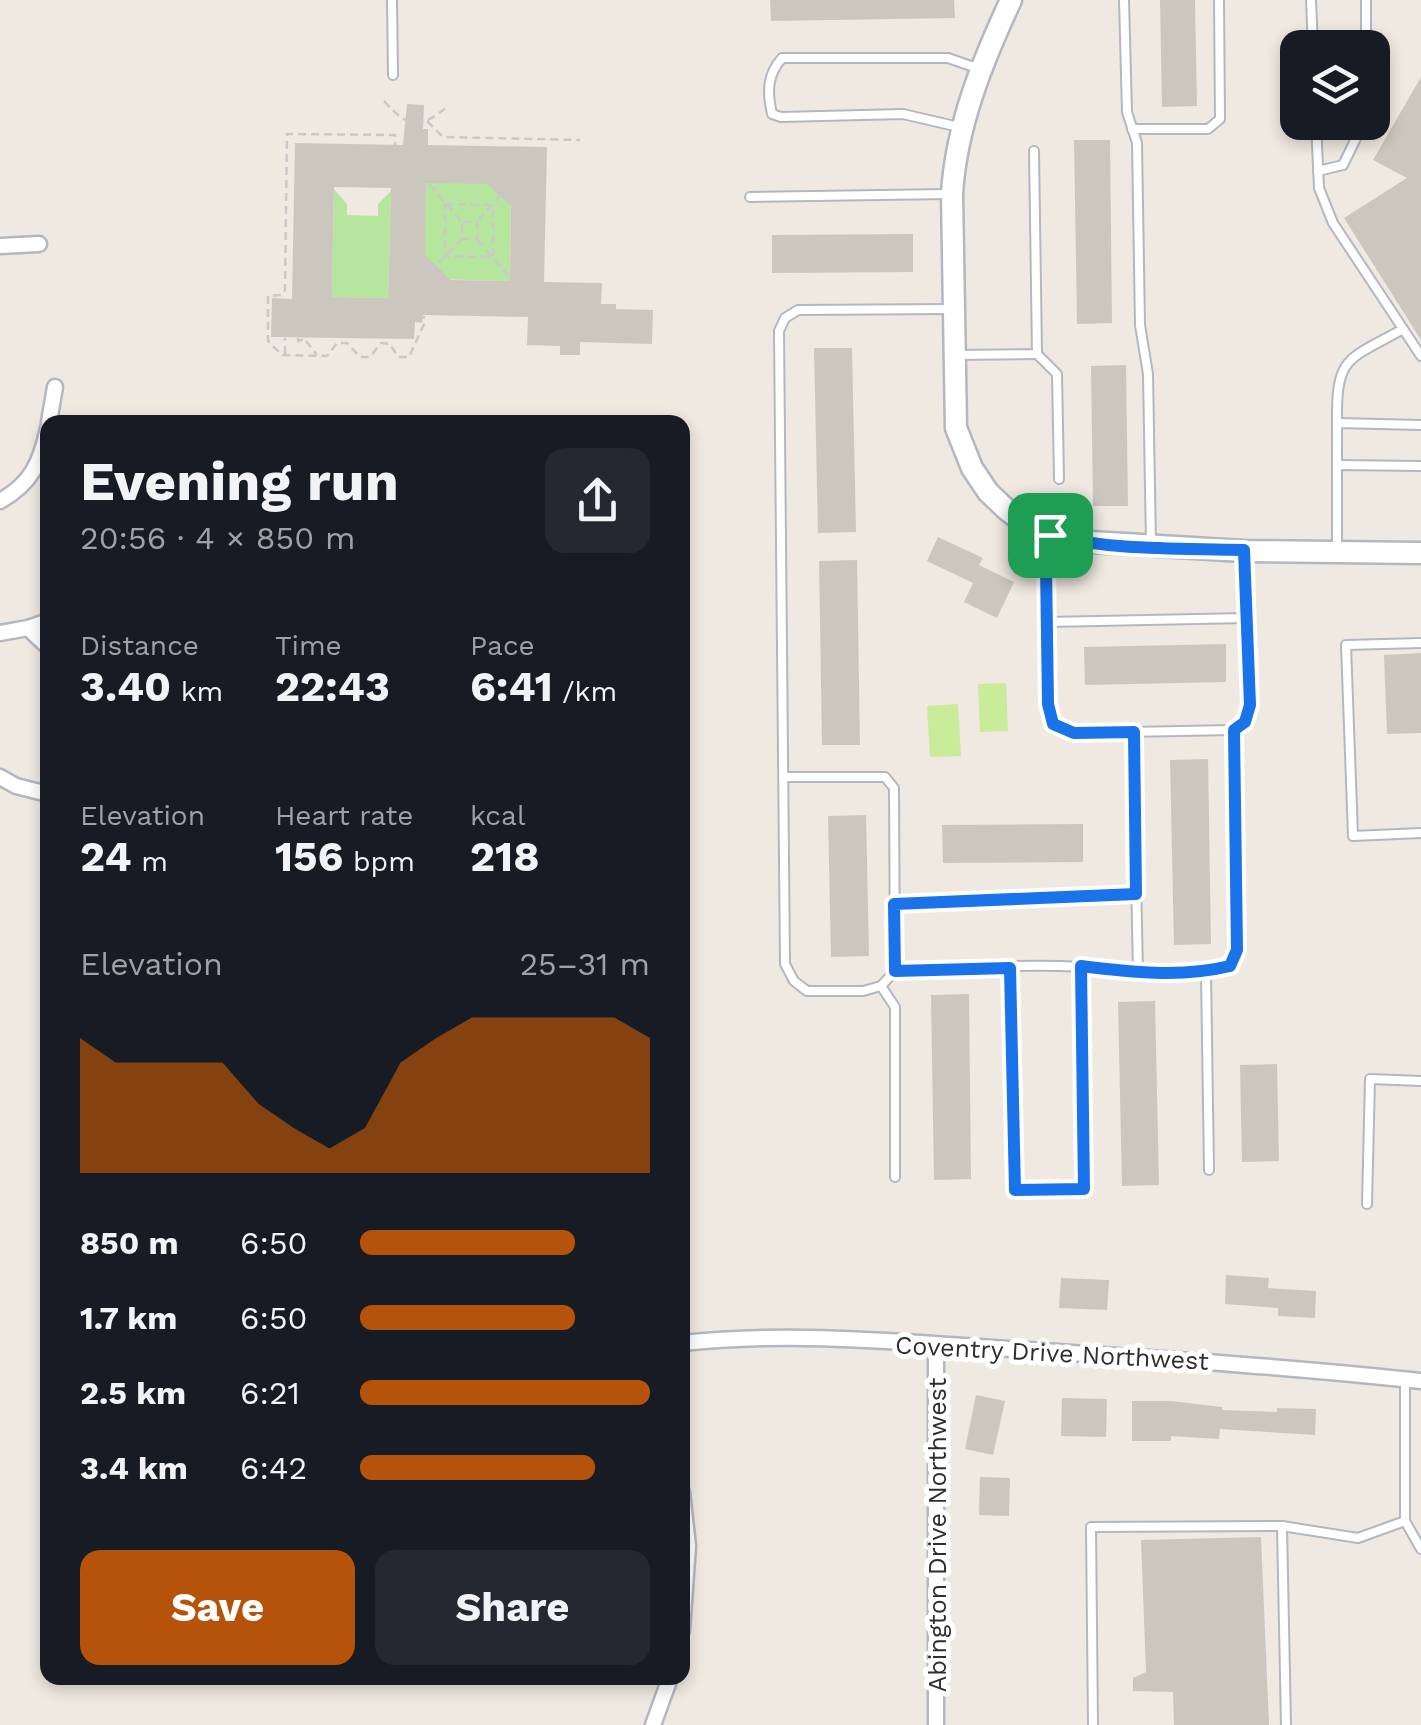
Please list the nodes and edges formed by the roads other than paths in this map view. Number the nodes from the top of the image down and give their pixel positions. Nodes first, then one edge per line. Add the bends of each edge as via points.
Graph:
1 (392, 0) edge
2 (1012, 0) edge
3 (1124, 0) edge
4 (1219, 0) edge
5 (1311, 0) edge
6 (1366, 0) edge
7 (1312, 30) edge
8 (1366, 30) edge
9 (981, 70) junction
10 (393, 75) dead end
11 (963, 128) junction
12 (1132, 129) junction
13 (1317, 140) edge
14 (1355, 140) edge
15 (1034, 151) dead end
16 (1318, 172) junction
17 (952, 194) junction
18 (750, 197) dead end
19 (39, 244) dead end
20 (0, 246) edge
21 (952, 309) junction
22 (1403, 329) junction
23 (1037, 354) junction
24 (953, 355) junction
25 (1421, 356) edge
26 (56, 386) dead end
27 (50, 415) edge
28 (1337, 423) junction
29 (1421, 425) edge
30 (40, 461) edge
31 (1337, 464) junction
32 (1421, 466) edge
33 (1058, 479) dead end
34 (0, 501) edge
35 (1050, 535) junction
36 (1152, 547) junction
37 (1244, 550) junction
38 (1337, 552) junction
39 (1421, 553) edge
40 (1246, 618) junction
41 (1046, 622) junction
42 (40, 623) edge
43 (28, 628) junction
44 (0, 633) edge
45 (40, 639) edge
46 (1421, 643) edge
47 (1234, 730) junction
48 (1134, 732) junction
49 (0, 777) edge
50 (783, 777) junction
51 (40, 792) edge
52 (1421, 834) edge
53 (1136, 894) junction
54 (894, 904) junction
55 (1081, 966) junction
56 (1010, 968) junction
57 (895, 971) junction
58 (1206, 972) junction
59 (1138, 973) junction
60 (881, 986) junction
61 (1421, 1081) edge
62 (1209, 1170) dead end
63 (895, 1177) dead end
64 (1367, 1204) dead end
65 (690, 1343) edge
66 (936, 1344) junction
67 (1413, 1380) edge
68 (1406, 1522) junction
69 (1282, 1526) junction
70 (1421, 1549) edge
71 (667, 1685) edge
72 (653, 1725) edge
73 (936, 1725) edge
74 (1093, 1725) edge
75 (1286, 1725) edge

1 - 10 lane
2 - 9 street
3 - 12 lane
4 - 12 lane via 1220,119 1208,129
5 - 7 lane
6 - 8 lane
9 - 11 street
9 - 11 lane via 948,58 782,58 768,84 772,114 781,118 903,114
11 - 17 street
12 - 36 lane
13 - 16 lane
14 - 16 lane via 1343,165
15 - 23 lane
16 - 22 lane via 1333,223
17 - 18 lane
17 - 21 street
19 - 20 street
21 - 24 street
21 - 50 lane via 798,310 778,331
22 - 25 lane
22 - 28 lane via 1346,363 1339,375
23 - 24 lane
23 - 33 lane via 1057,374
24 - 35 street via 956,428 972,468 1007,510
26 - 27 street
28 - 29 lane
28 - 31 lane
30 - 34 street via 32,478
31 - 32 lane
31 - 38 lane
35 - 36 street
35 - 41 lane
36 - 37 street
37 - 38 street
37 - 40 lane
38 - 39 street
40 - 41 lane
40 - 47 lane via 1250,705
41 - 48 lane via 1053,724 1074,733
42 - 43 street
43 - 44 street
43 - 45 street
46 - 52 lane via 1346,645 1353,836
47 - 48 lane
47 - 58 lane via 1237,950 1230,966
48 - 53 lane
49 - 51 street
50 - 54 lane via 885,777 894,788
50 - 60 lane via 785,964 808,991
53 - 54 lane
53 - 59 lane
54 - 57 lane
55 - 56 lane
55 - 56 lane via 1084,1189 1015,1190
55 - 59 lane
56 - 57 lane
57 - 60 lane
58 - 59 lane
58 - 62 lane
60 - 63 lane via 895,1007
61 - 64 lane via 1370,1079
65 - 66 street, Coventry Drive Northwest via 734,1338
66 - 67 street, Coventry Drive Northwest
66 - 73 street, Abington Drive Northwest
67 - 68 lane
68 - 69 lane via 1358,1538
68 - 70 lane
69 - 74 lane via 1091,1527
69 - 75 lane
71 - 72 street

